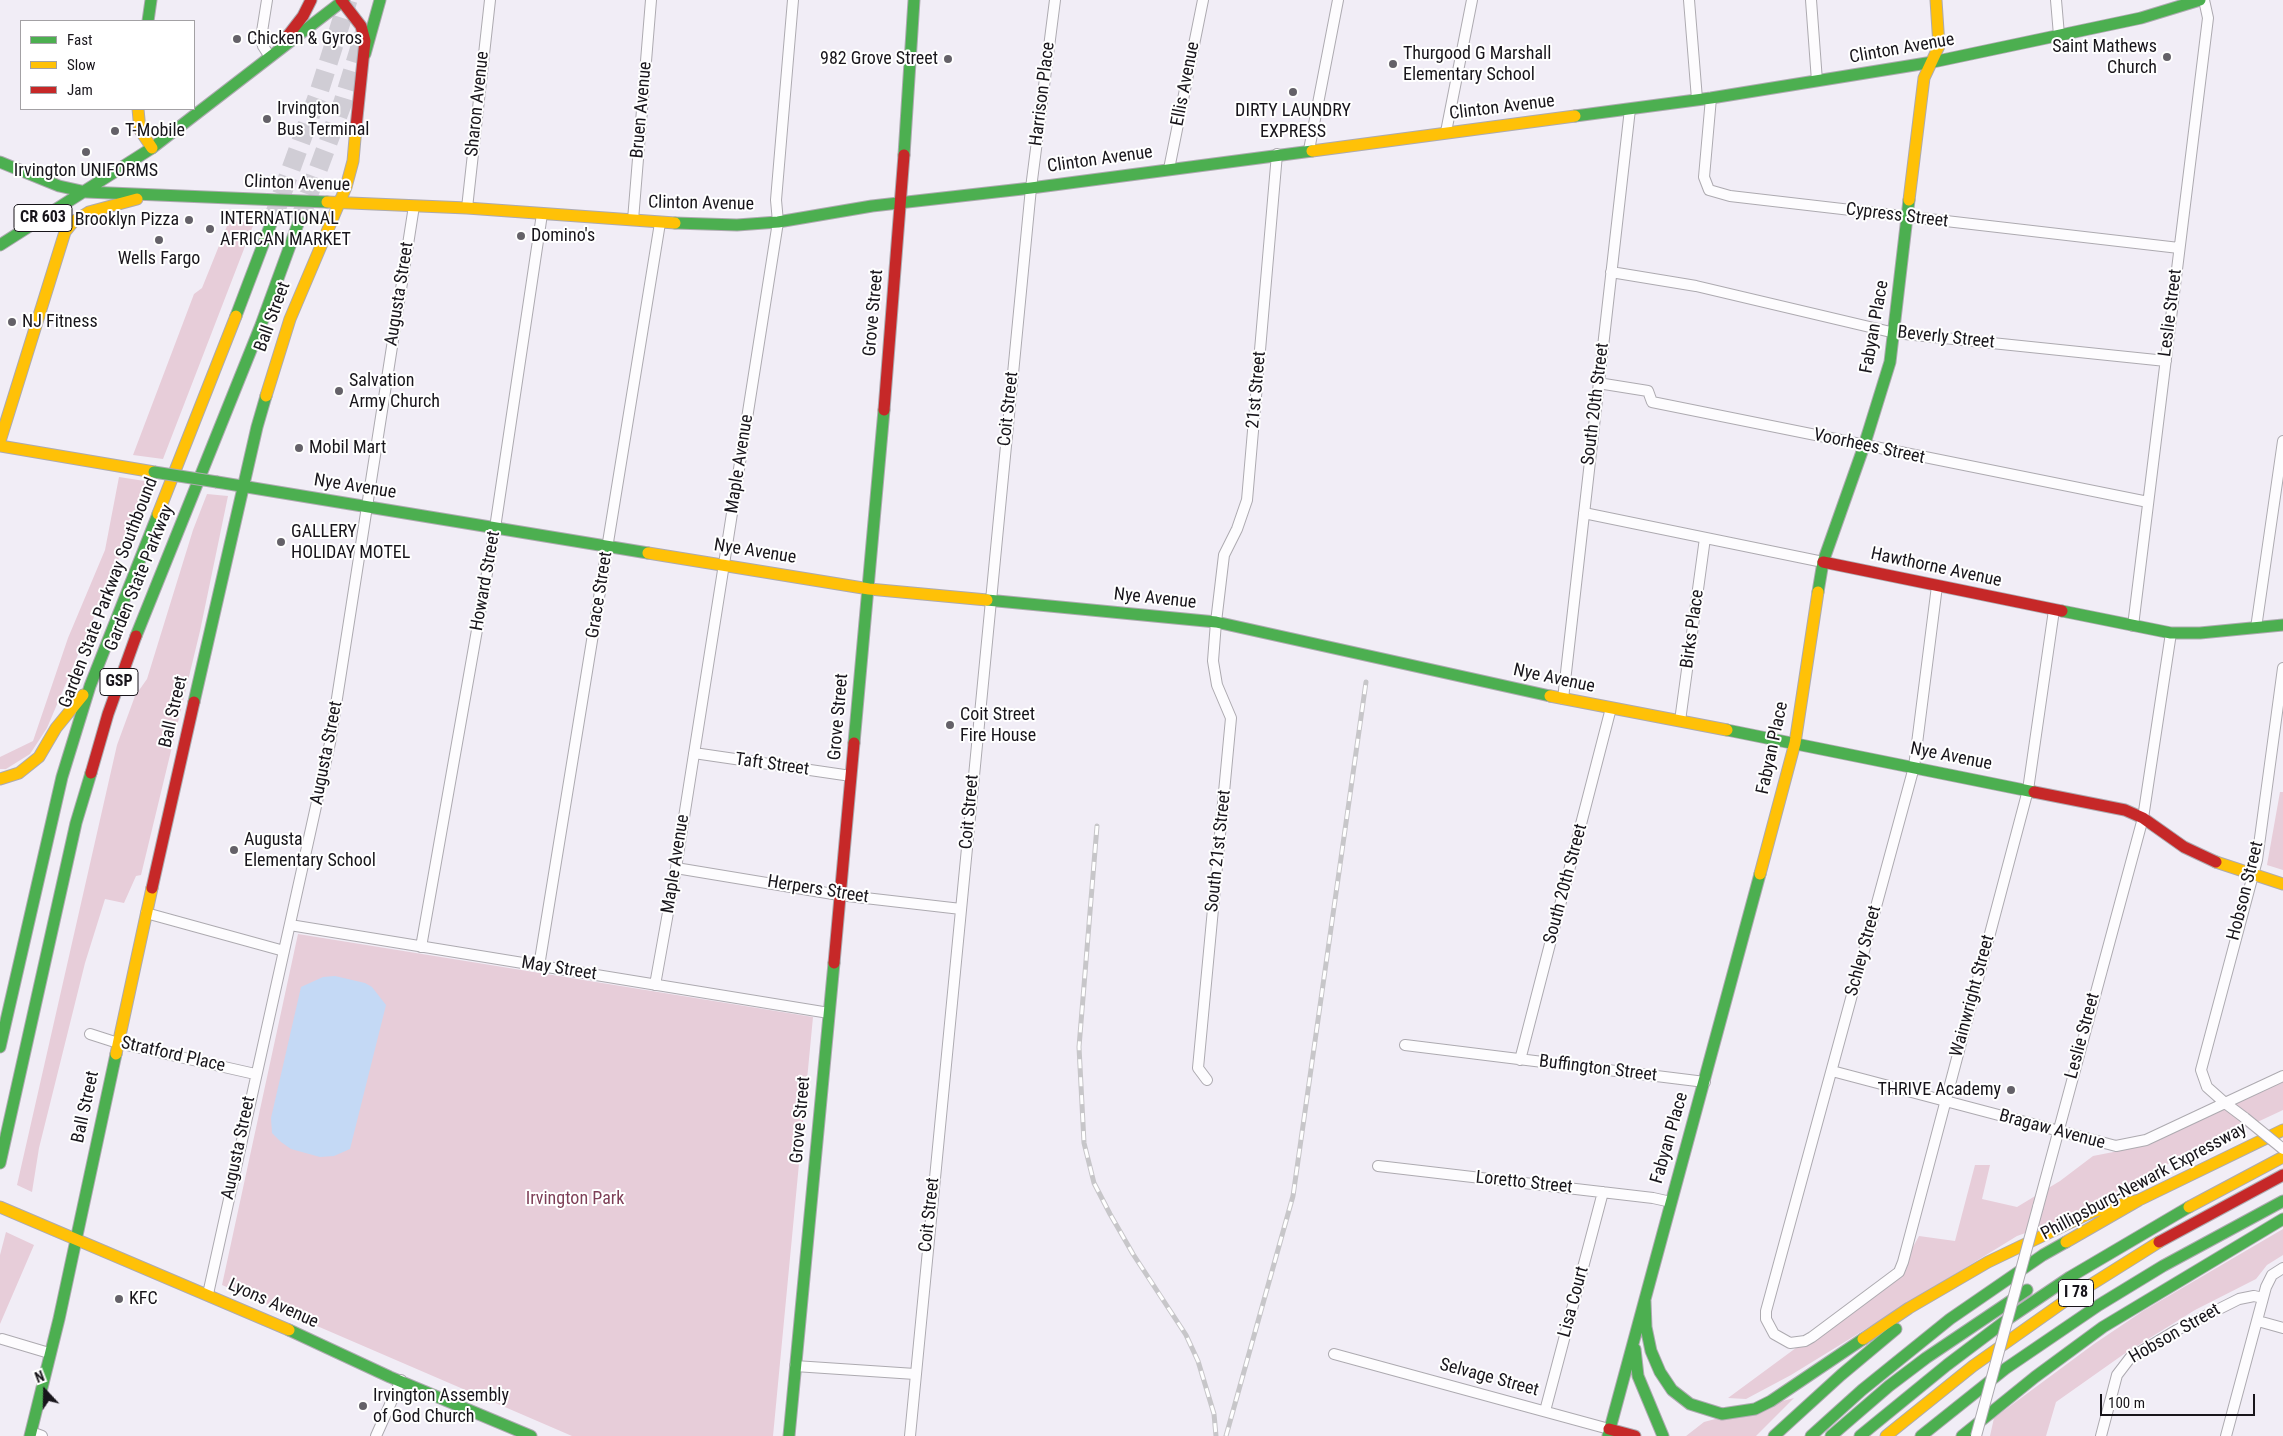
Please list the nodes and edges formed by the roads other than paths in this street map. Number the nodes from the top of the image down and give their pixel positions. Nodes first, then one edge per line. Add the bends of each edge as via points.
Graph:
1 (152, 0) edge
2 (267, 0) edge
3 (311, 0) edge
4 (380, 0) edge
5 (490, 0) edge
6 (651, 0) edge
7 (793, 0) edge
8 (914, 0) edge
9 (1055, 0) edge
10 (1203, 0) edge
11 (1338, 0) edge
12 (1472, 0) edge
13 (1689, 0) edge
14 (1811, 0) edge
15 (1936, 0) edge
16 (2056, 0) edge
17 (2200, 0) edge
18 (2204, 0) edge
19 (343, 1) edge
20 (2181, 3) edge
21 (148, 20) edge
22 (2059, 35) junction
23 (365, 54) junction
24 (270, 57) junction
25 (1933, 62) junction
26 (1817, 81) junction
27 (1711, 98) junction
28 (1697, 99) junction
29 (1630, 109) junction
30 (138, 110) edge
31 (1446, 132) junction
32 (152, 148) junction
33 (1309, 150) junction
34 (1278, 154) junction
35 (0, 162) edge
36 (1169, 169) junction
37 (1031, 188) junction
38 (86, 192) junction
39 (165, 195) junction
40 (901, 202) junction
41 (339, 203) junction
42 (414, 206) junction
43 (467, 208) junction
44 (542, 214) junction
45 (1908, 217) junction
46 (633, 220) junction
47 (272, 221) tunnel mouth
48 (299, 221) tunnel mouth
49 (778, 222) junction
50 (660, 223) junction
51 (0, 245) edge
52 (2179, 248) junction
53 (1611, 272) junction
54 (1895, 333) junction
55 (2166, 361) junction
56 (1598, 383) junction
57 (0, 441) edge
58 (2283, 441) edge
59 (0, 446) edge
60 (1864, 446) junction
61 (244, 486) junction
62 (2148, 502) junction
63 (367, 506) junction
64 (1584, 513) junction
65 (496, 528) junction
66 (1705, 538) junction
67 (608, 546) junction
68 (1823, 562) junction
69 (724, 565) junction
70 (1937, 586) junction
71 (869, 588) junction
72 (989, 600) junction
73 (2054, 610) junction
74 (1216, 622) junction
75 (2283, 625) edge
76 (2133, 626) junction
77 (2256, 628) junction
78 (2171, 633) junction
79 (2283, 668) edge
80 (90, 686) junction
81 (1563, 699) junction
82 (1611, 708) junction
83 (1680, 721) junction
84 (1795, 743) junction
85 (694, 753) junction
86 (1914, 767) junction
87 (851, 776) junction
88 (0, 779) edge
89 (2028, 790) junction
90 (2143, 818) junction
91 (676, 868) junction
92 (2252, 874) junction
93 (2283, 884) edge
94 (839, 895) junction
95 (961, 909) junction
96 (146, 912) junction
97 (290, 925) junction
98 (421, 946) junction
99 (284, 951) junction
100 (540, 966) junction
101 (655, 985) junction
102 (829, 1013) junction
103 (90, 1034) dead end
104 (118, 1043) junction
105 (1405, 1045) dead end
106 (0, 1047) edge
107 (1520, 1060) junction
108 (1832, 1071) junction
109 (255, 1074) junction
110 (2283, 1076) edge
111 (1207, 1080) dead end
112 (1705, 1082) junction
113 (1946, 1101) junction
114 (2225, 1102) junction
115 (2283, 1130) edge
116 (2058, 1132) junction
117 (2283, 1149) edge
118 (2283, 1157) edge
119 (0, 1163) edge
120 (1378, 1166) dead end
121 (2283, 1176) edge
122 (2234, 1181) junction
123 (1603, 1192) junction
124 (2139, 1200) junction
125 (2283, 1201) edge
126 (1671, 1202) junction
127 (0, 1207) edge
128 (2283, 1218) edge
129 (76, 1238) junction
130 (1988, 1262) junction
131 (2283, 1268) edge
132 (208, 1294) junction
133 (2264, 1298) junction
134 (1645, 1301) junction
135 (2258, 1321) junction
136 (2283, 1328) edge
137 (1636, 1334) junction
138 (1812, 1337) joint
139 (2, 1339) dead end
140 (49, 1353) junction
141 (1334, 1354) dead end
142 (795, 1366) junction
143 (915, 1374) junction
144 (401, 1380) junction
145 (1545, 1411) junction
146 (1608, 1433) edge
147 (35, 1435) edge
148 (376, 1436) edge
149 (531, 1436) edge
150 (789, 1436) edge
151 (910, 1436) edge
152 (1635, 1436) edge
153 (1663, 1436) edge
154 (1774, 1436) edge
155 (1811, 1436) edge
156 (1832, 1436) edge
157 (1860, 1436) edge
158 (1886, 1436) edge
159 (1921, 1436) edge
160 (1962, 1436) edge
161 (1976, 1436) edge
162 (2101, 1436) edge
163 (2226, 1436) edge

1 - 21 main road
2 - 24 street via 261,38
3 - 24 main road via 303,16
4 - 23 main road
5 - 43 street, Sharon Avenue
6 - 46 street, Bruen Avenue
7 - 49 street, Maple Avenue via 776,200
8 - 40 main road, Grove Street
9 - 37 street, Harrison Place
10 - 36 street, Ellis Avenue
11 - 33 street
12 - 31 street
13 - 28 street
14 - 26 street
15 - 25 main road, Fabyan Place via 1939,46
16 - 22 street
17 - 20 main road, Clinton Avenue
18 - 52 street, Leslie Street via 2208,18
19 - 23 main road via 363,31
19 - 24 main road, CR 603
20 - 22 main road, Clinton Avenue via 2141,18
22 - 25 main road, Clinton Avenue
23 - 41 main road, Ball Street via 353,161
24 - 32 main road, CR 603
25 - 26 main road, Clinton Avenue
25 - 45 main road, Fabyan Place via 1924,78
26 - 27 main road, Clinton Avenue
27 - 28 main road, Clinton Avenue
27 - 45 street, Cypress Street via 1704,177 1710,190 1730,196
28 - 29 main road, Clinton Avenue
29 - 31 main road, Clinton Avenue
29 - 53 street, South 20th Street
30 - 32 main road via 140,130
31 - 33 main road, Clinton Avenue
32 - 38 main road, CR 603
33 - 34 main road, Clinton Avenue
34 - 36 main road, Clinton Avenue
34 - 74 street, 21st Street via 1248,500 1224,555
35 - 38 main road, Clinton Avenue via 59,186
36 - 37 main road, Clinton Avenue
37 - 40 main road, Clinton Avenue
37 - 72 street, Coit Street
38 - 39 main road, Clinton Avenue
38 - 51 main road, CR 603
39 - 41 main road, Clinton Avenue
39 - 57 main road via 95,210 78,218 69,227
40 - 49 main road, Clinton Avenue
40 - 71 main road, Grove Street
41 - 42 main road, Clinton Avenue
41 - 61 main road, Ball Street via 285,332 259,419
42 - 43 main road, Clinton Avenue
42 - 63 street, Augusta Street
43 - 44 main road, Clinton Avenue
44 - 46 main road, Clinton Avenue
44 - 65 street, Howard Street
45 - 52 street, Cypress Street
45 - 54 main road, Fabyan Place
46 - 50 main road, Clinton Avenue
47 - 80 main road, Garden State Parkway Southbound / GSP
48 - 119 main road, Garden State Parkway / GSP via 258,332 132,644 108,714 76,823
49 - 50 main road, Clinton Avenue via 737,225
49 - 69 street, Maple Avenue
50 - 67 street, Grace Street
52 - 55 street, Leslie Street
53 - 54 street, Beverly Street via 1696,286
53 - 56 street, South 20th Street
54 - 55 street, Beverly Street
54 - 60 main road, Fabyan Place via 1890,362
55 - 62 street, Leslie Street
56 - 60 street, Voorhees Street via 1648,391 1652,402
56 - 64 street, South 20th Street
58 - 77 street
59 - 61 main road, Nye Avenue, bridge
60 - 62 street, Voorhees Street
60 - 68 main road, Fabyan Place
61 - 63 main road, Nye Avenue
61 - 96 main road, Ball Street
62 - 76 street, Leslie Street
63 - 65 main road, Nye Avenue
63 - 97 street, Augusta Street via 330,743
64 - 66 street, Hawthorne Avenue
64 - 81 street, South 20th Street
65 - 67 main road, Nye Avenue
65 - 98 street, Howard Street
66 - 68 street, Hawthorne Avenue
66 - 83 street, Birks Place
67 - 69 main road, Nye Avenue
67 - 100 street, Grace Street
68 - 70 main road, Hawthorne Avenue
68 - 84 main road, Fabyan Place
69 - 71 main road, Nye Avenue
69 - 85 street, Maple Avenue
70 - 73 main road, Hawthorne Avenue
70 - 86 street, Schley Street
71 - 72 main road, Nye Avenue
71 - 87 main road, Grove Street
72 - 74 main road, Nye Avenue
72 - 95 street, Coit Street
73 - 76 main road, Hawthorne Avenue
73 - 89 street, Wainwright Street
74 - 81 main road, Nye Avenue
74 - 111 street, South 21st Street via 1214,661 1217,685 1231,718 1198,1068
75 - 77 main road, Hawthorne Avenue
76 - 78 main road, Hawthorne Avenue
77 - 78 main road, Hawthorne Avenue
78 - 90 street, Leslie Street
79 - 92 street, Hobson Street via 2257,860
80 - 88 main road via 56,728 39,757 19,773
80 - 106 main road, Garden State Parkway Southbound / GSP via 44,849
81 - 82 main road, Nye Avenue
82 - 83 main road, Nye Avenue
82 - 107 street, South 20th Street
83 - 84 main road, Nye Avenue
84 - 86 main road, Nye Avenue
84 - 112 main road, Fabyan Place
85 - 87 street, Taft Street
85 - 91 street, Maple Avenue
86 - 89 main road, Nye Avenue
86 - 108 street, Schley Street
87 - 94 main road, Grove Street
89 - 90 main road, Nye Avenue via 2125,810
89 - 113 street, Wainwright Street
90 - 92 main road, Nye Avenue via 2184,847
90 - 116 street, Leslie Street
91 - 94 street, Herpers Street
91 - 101 street, Maple Avenue
92 - 93 main road, Nye Avenue
92 - 114 street, Hobson Street via 2202,1065 2207,1087
94 - 95 street, Herpers Street
94 - 102 main road, Grove Street
95 - 143 street, Coit Street
96 - 99 street
96 - 104 main road, Ball Street
97 - 98 street, May Street
97 - 99 street, Augusta Street
98 - 100 street, May Street
99 - 109 street, Augusta Street
100 - 101 street, May Street
101 - 102 street, May Street
102 - 142 main road, Grove Street
103 - 104 street, Stratford Place
104 - 109 street, Stratford Place
104 - 129 main road, Ball Street
105 - 107 street, Buffington Street
107 - 112 street, Buffington Street
108 - 113 street, Bragaw Avenue
108 - 138 street, Schley Street via 1766,1311 1769,1328 1780,1340 1798,1343
109 - 132 street, Augusta Street
110 - 114 street, Bragaw Avenue
112 - 126 main road, Fabyan Place
113 - 116 street, Bragaw Avenue
113 - 138 street, Wainwright Street via 1899,1272
114 - 116 street, Bragaw Avenue via 2131,1144 2108,1145
114 - 117 street, bridge
115 - 124 main road, Phillipsburg-Newark Expressway
116 - 161 street, Leslie Street, bridge
118 - 122 main road, I 78
120 - 123 street, Loretto Street
121 - 158 main road, I 78 via 2178,1231 2065,1301 1973,1366
122 - 156 main road via 2113,1240 1969,1327 1890,1386
122 - 157 main road, I 78 via 2134,1237 2031,1303 1946,1365
123 - 126 street, Loretto Street
123 - 145 street, Lisa Court
124 - 130 main road via 2092,1212
124 - 155 main road, Phillipsburg-Newark Expressway via 2075,1236 1980,1297 1891,1366
125 - 159 main road, I 78 via 2196,1247 2107,1300 2005,1370
126 - 134 main road, Fabyan Place
127 - 129 main road, Lyons Avenue
128 - 160 main road via 2109,1323
129 - 132 main road, Lyons Avenue
129 - 140 main road, Ball Street
130 - 134 main road via 1898,1315 1771,1401 1738,1413 1697,1408 1672,1390 1651,1351
130 - 154 main road via 1881,1341
131 - 133 street via 2270,1279
132 - 144 main road, Lyons Avenue
133 - 135 street
133 - 162 street, Hobson Street via 2249,1296 2239,1299 2130,1358 2117,1375
134 - 137 main road, Fabyan Place
135 - 136 street
135 - 163 street
137 - 146 main road, Fabyan Place
137 - 153 main road via 1638,1376
139 - 140 street
140 - 147 main road, Ball Street
141 - 145 street, Selvage Street
142 - 143 street
142 - 150 main road, Grove Street
143 - 151 street, Coit Street
144 - 148 street
144 - 149 main road, Lyons Avenue
145 - 146 street, Selvage Street
146 - 152 main road, Selvage Street

